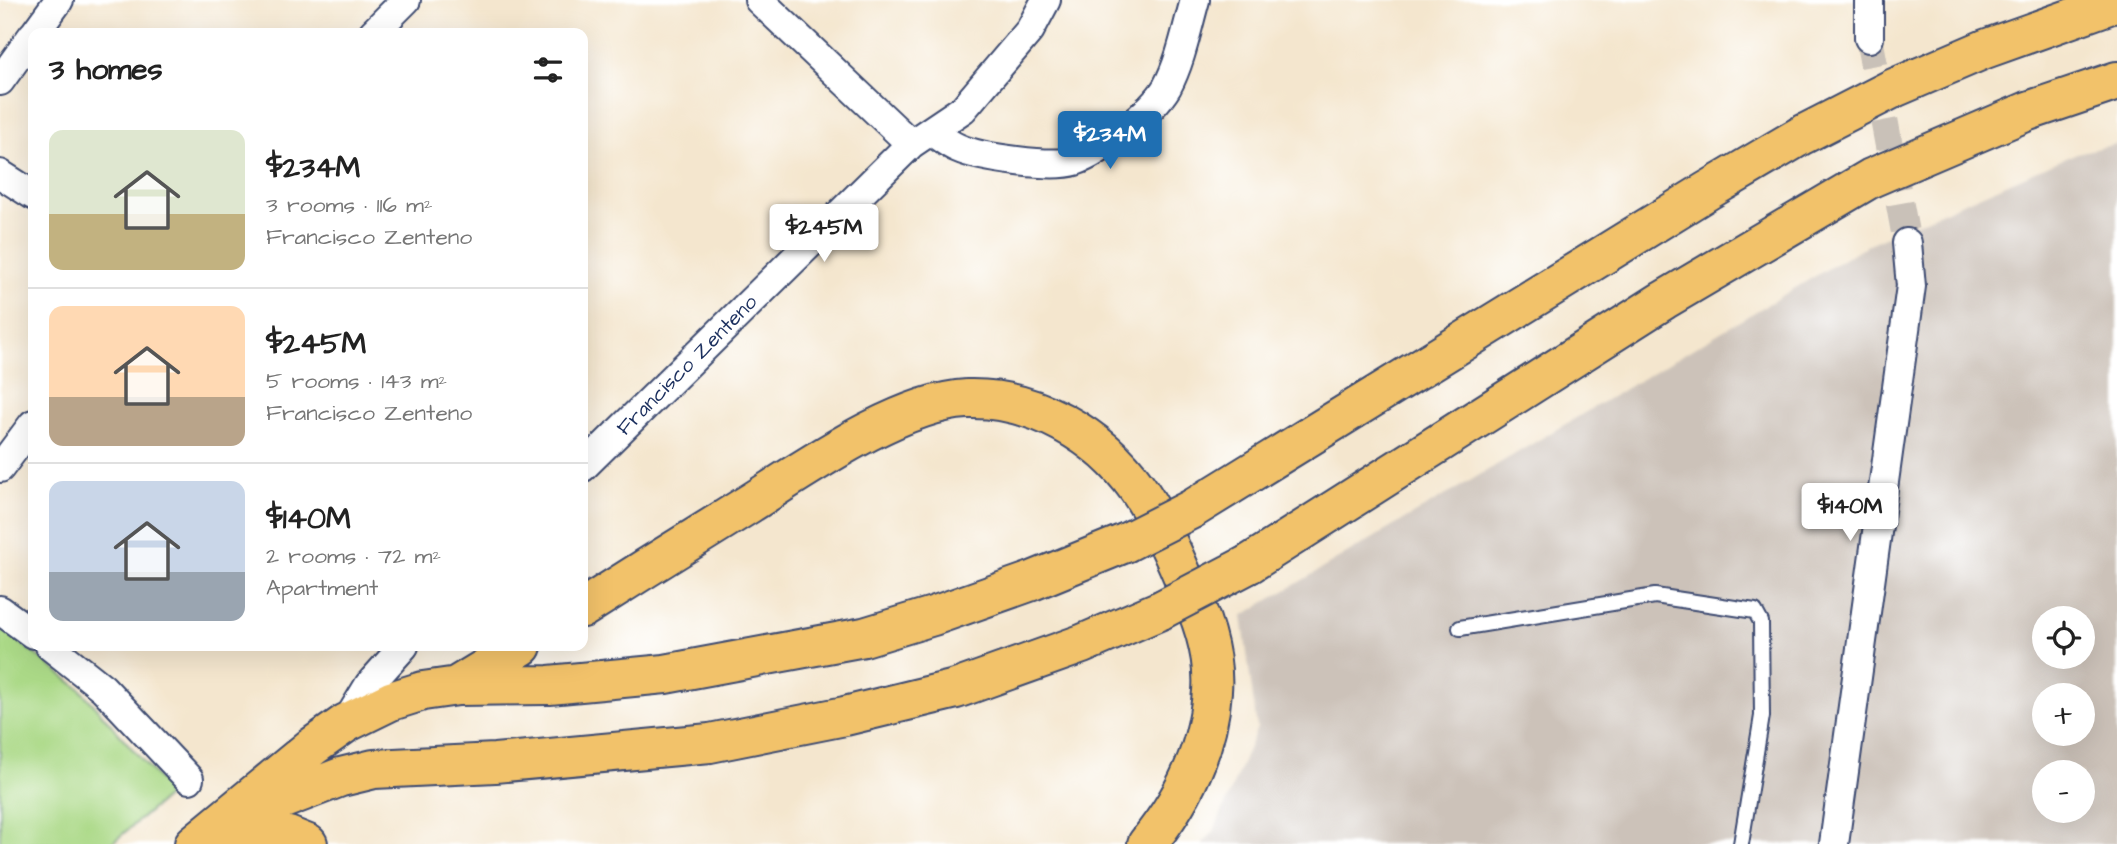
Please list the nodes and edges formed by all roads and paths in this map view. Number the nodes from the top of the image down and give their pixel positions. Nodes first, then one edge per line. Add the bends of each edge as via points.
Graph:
1 (59, 0) edge
2 (406, 0) edge
3 (759, 0) edge
4 (1045, 0) edge
5 (1195, 0) edge
6 (1869, 0) edge
7 (2117, 2) edge
8 (38, 28) edge
9 (378, 28) edge
10 (1869, 38) tunnel mouth
11 (28, 42) edge
12 (0, 81) edge
13 (2117, 81) edge
14 (921, 137) junction
15 (0, 174) edge
16 (28, 192) edge
17 (1907, 243) tunnel mouth
18 (28, 431) edge
19 (588, 462) edge
20 (0, 468) edge
21 (588, 605) edge
22 (0, 610) edge
23 (1460, 628) dead end
24 (28, 630) edge
25 (56, 651) edge
26 (400, 651) edge
27 (514, 651) edge
28 (457, 686) junction
29 (346, 723) junction
30 (189, 779) dead end
31 (207, 834) edge
32 (308, 844) edge
33 (1147, 844) edge
34 (1741, 844) edge
35 (1834, 844) edge

1 - 8 street
2 - 9 street
3 - 14 street
4 - 14 street, Francisco Zenteno via 1030,30 963,108
5 - 14 street via 1166,88 1138,119 1074,161 1051,164 974,154
6 - 10 street
7 - 28 main road, bridge via 1985,49 1802,135 1192,509 1125,543 1032,581 864,637 665,674 550,685
11 - 12 street
13 - 31 main road, bridge via 2028,111 1871,178 1664,300 1249,564 1082,645 956,689 710,743 374,769 341,776
14 - 19 street, Francisco Zenteno
15 - 16 street
17 - 35 street via 1910,286
18 - 20 street
21 - 33 main road via 785,481 891,421 930,405 966,399 1001,400 1043,412 1080,432 1139,490 1199,613 1210,652 1210,713 1197,763 1180,798
22 - 24 street
23 - 34 lane via 1655,596 1755,611 1761,622 1762,716
25 - 30 street via 103,688
26 - 29 street via 369,685
27 - 28 main road
28 - 29 main road via 391,701
29 - 31 main road
31 - 32 main road via 288,836

